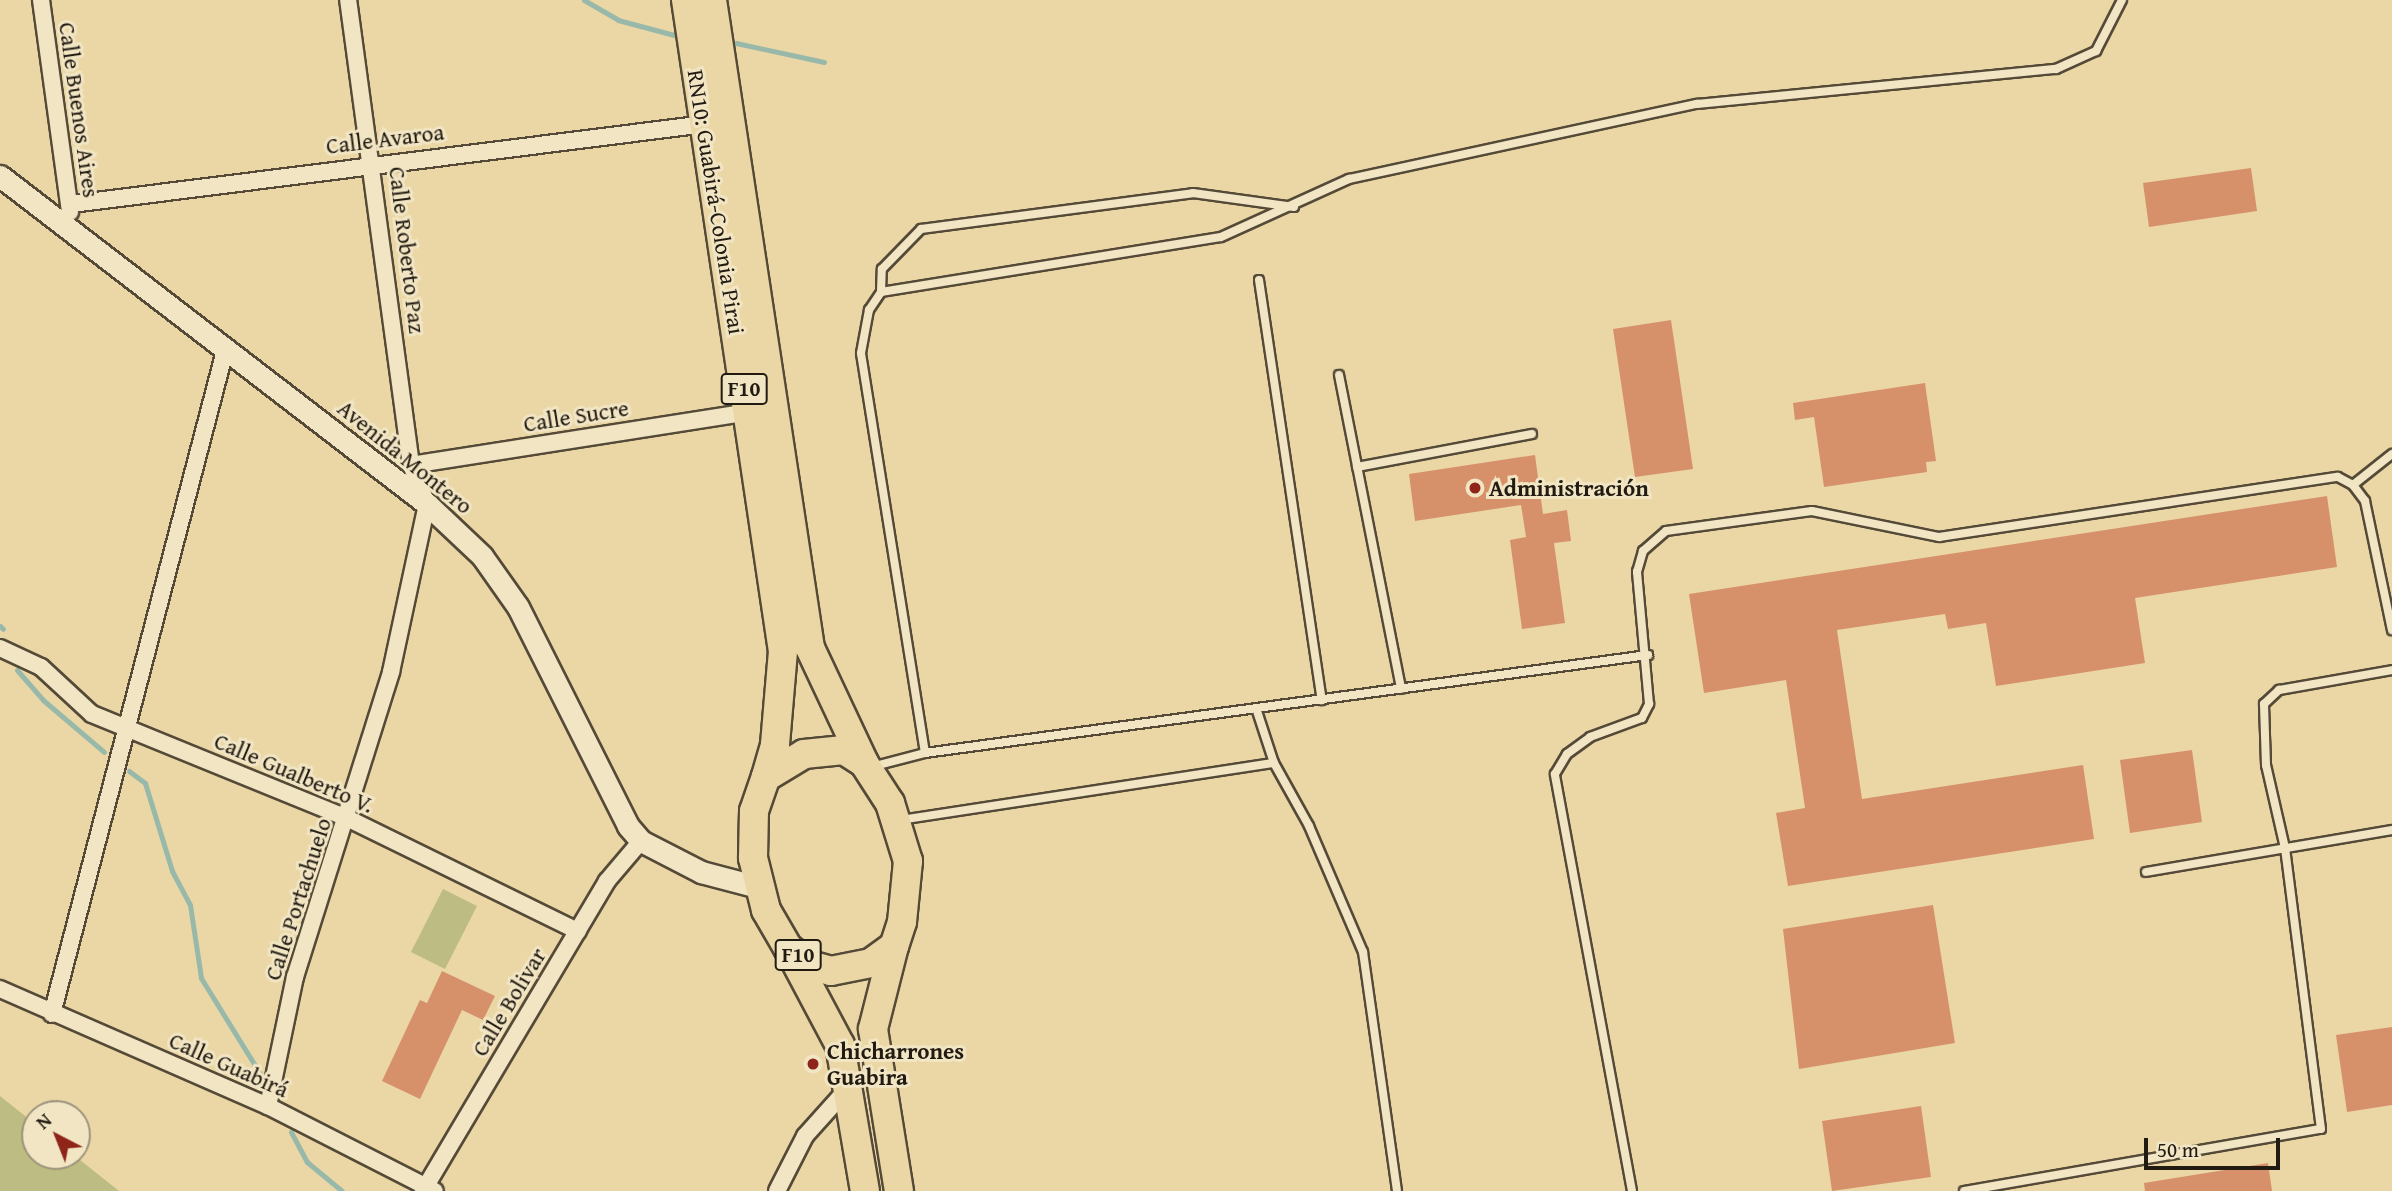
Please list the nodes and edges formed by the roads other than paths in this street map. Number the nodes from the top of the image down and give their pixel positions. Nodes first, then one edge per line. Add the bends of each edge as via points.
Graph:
1 (41, 0) edge
2 (348, 0) edge
3 (686, 0) edge
4 (712, 0) edge
5 (2122, 0) edge
6 (705, 124) junction
7 (374, 163) junction
8 (0, 176) edge
9 (72, 204) junction
10 (1295, 207) junction
11 (66, 226) junction
12 (1259, 281) dead end
13 (881, 292) junction
14 (225, 351) junction
15 (1339, 375) dead end
16 (748, 412) junction
17 (1532, 434) dead end
18 (2392, 454) edge
19 (411, 465) junction
20 (1357, 467) junction
21 (2353, 485) junction
22 (427, 503) junction
23 (2392, 630) edge
24 (0, 648) edge
25 (1648, 655) junction
26 (2392, 670) edge
27 (1402, 689) junction
28 (1322, 700) junction
29 (1256, 708) junction
30 (125, 727) junction
31 (925, 753) junction
32 (1274, 764) junction
33 (866, 765) junction
34 (766, 777) junction
35 (347, 818) junction
36 (897, 820) junction
37 (2392, 830) edge
38 (641, 841) junction
39 (2286, 848) junction
40 (2146, 873) dead end
41 (758, 887) junction
42 (578, 931) junction
43 (894, 946) junction
44 (788, 948) junction
45 (0, 989) edge
46 (52, 1014) junction
47 (848, 1088) junction
48 (268, 1106) junction
49 (428, 1190) edge
50 (777, 1191) edge
51 (865, 1191) edge
52 (899, 1191) edge
53 (1397, 1191) edge
54 (1632, 1191) edge
55 (1964, 1191) edge

1 - 9 street, Calle Buenos Aires
2 - 7 street, Calle Roberto Paz
3 - 6 highway, RN10: Guabirá-Colonia Pirai / F10
4 - 33 highway, RN10: Guabirá-Colonia Pirai / F10 via 810,648
5 - 10 lane via 2096,51 2056,69 1698,104 1349,179
6 - 7 street, Calle Avaroa
6 - 16 highway, RN10: Guabirá-Colonia Pirai / F10
7 - 9 street, Calle Avaroa
7 - 19 street, Calle Roberto Paz
8 - 11 street, Avenida Montero
9 - 11 street, Calle Buenos Aires
10 - 13 lane via 1220,237
10 - 13 lane via 1193,193 921,229 882,269
11 - 14 street, Avenida Montero
12 - 28 lane
13 - 31 lane via 869,310 861,353
14 - 22 street, Avenida Montero
14 - 30 street
15 - 20 lane
16 - 19 street, Calle Sucre
16 - 34 highway, RN10: Guabirá-Colonia Pirai / F10 via 783,651 775,745
17 - 20 lane
18 - 21 lane
19 - 22 street, Calle Roberto Paz
20 - 27 lane
21 - 23 lane via 2365,501
21 - 25 lane via 2338,477 1939,537 1812,511 1666,531 1643,551 1637,572
22 - 35 street, Calle Portachuelo via 391,672
22 - 38 street, Avenida Montero via 482,556 518,607 628,825
24 - 30 street, Calle Gualberto V. via 41,667 92,714
25 - 27 lane
25 - 54 lane via 1649,704 1642,718 1590,737 1567,754 1555,774
26 - 39 lane via 2279,690 2264,704 2266,765
27 - 28 lane
28 - 29 lane
29 - 31 lane
29 - 32 lane
30 - 35 street, Calle Gualberto V.
30 - 46 street
31 - 33 lane
32 - 36 lane
32 - 53 lane via 1309,826 1363,952
33 - 34 highway via 844,750 826,749 804,754
33 - 36 highway, F10
34 - 41 highway, F10 via 751,833
35 - 42 street, Calle Gualberto V.
35 - 48 street, Calle Portachuelo via 295,977
36 - 43 highway, F10 via 908,861 902,922
37 - 39 lane
38 - 41 street, Avenida Montero via 701,872
38 - 42 street, Calle Bolivar
39 - 40 lane
39 - 55 lane via 2321,1129
41 - 44 highway, F10
42 - 49 street, Calle Bolivar
43 - 44 highway, F10 via 871,963 831,971 810,965
43 - 52 highway, F10 via 873,1029
44 - 47 highway, F10 via 840,1045
45 - 46 street, Calle Guabirá
46 - 48 street, Calle Guabirá
47 - 50 street via 805,1136
47 - 51 highway, F10
48 - 49 street, Calle Guabirá

